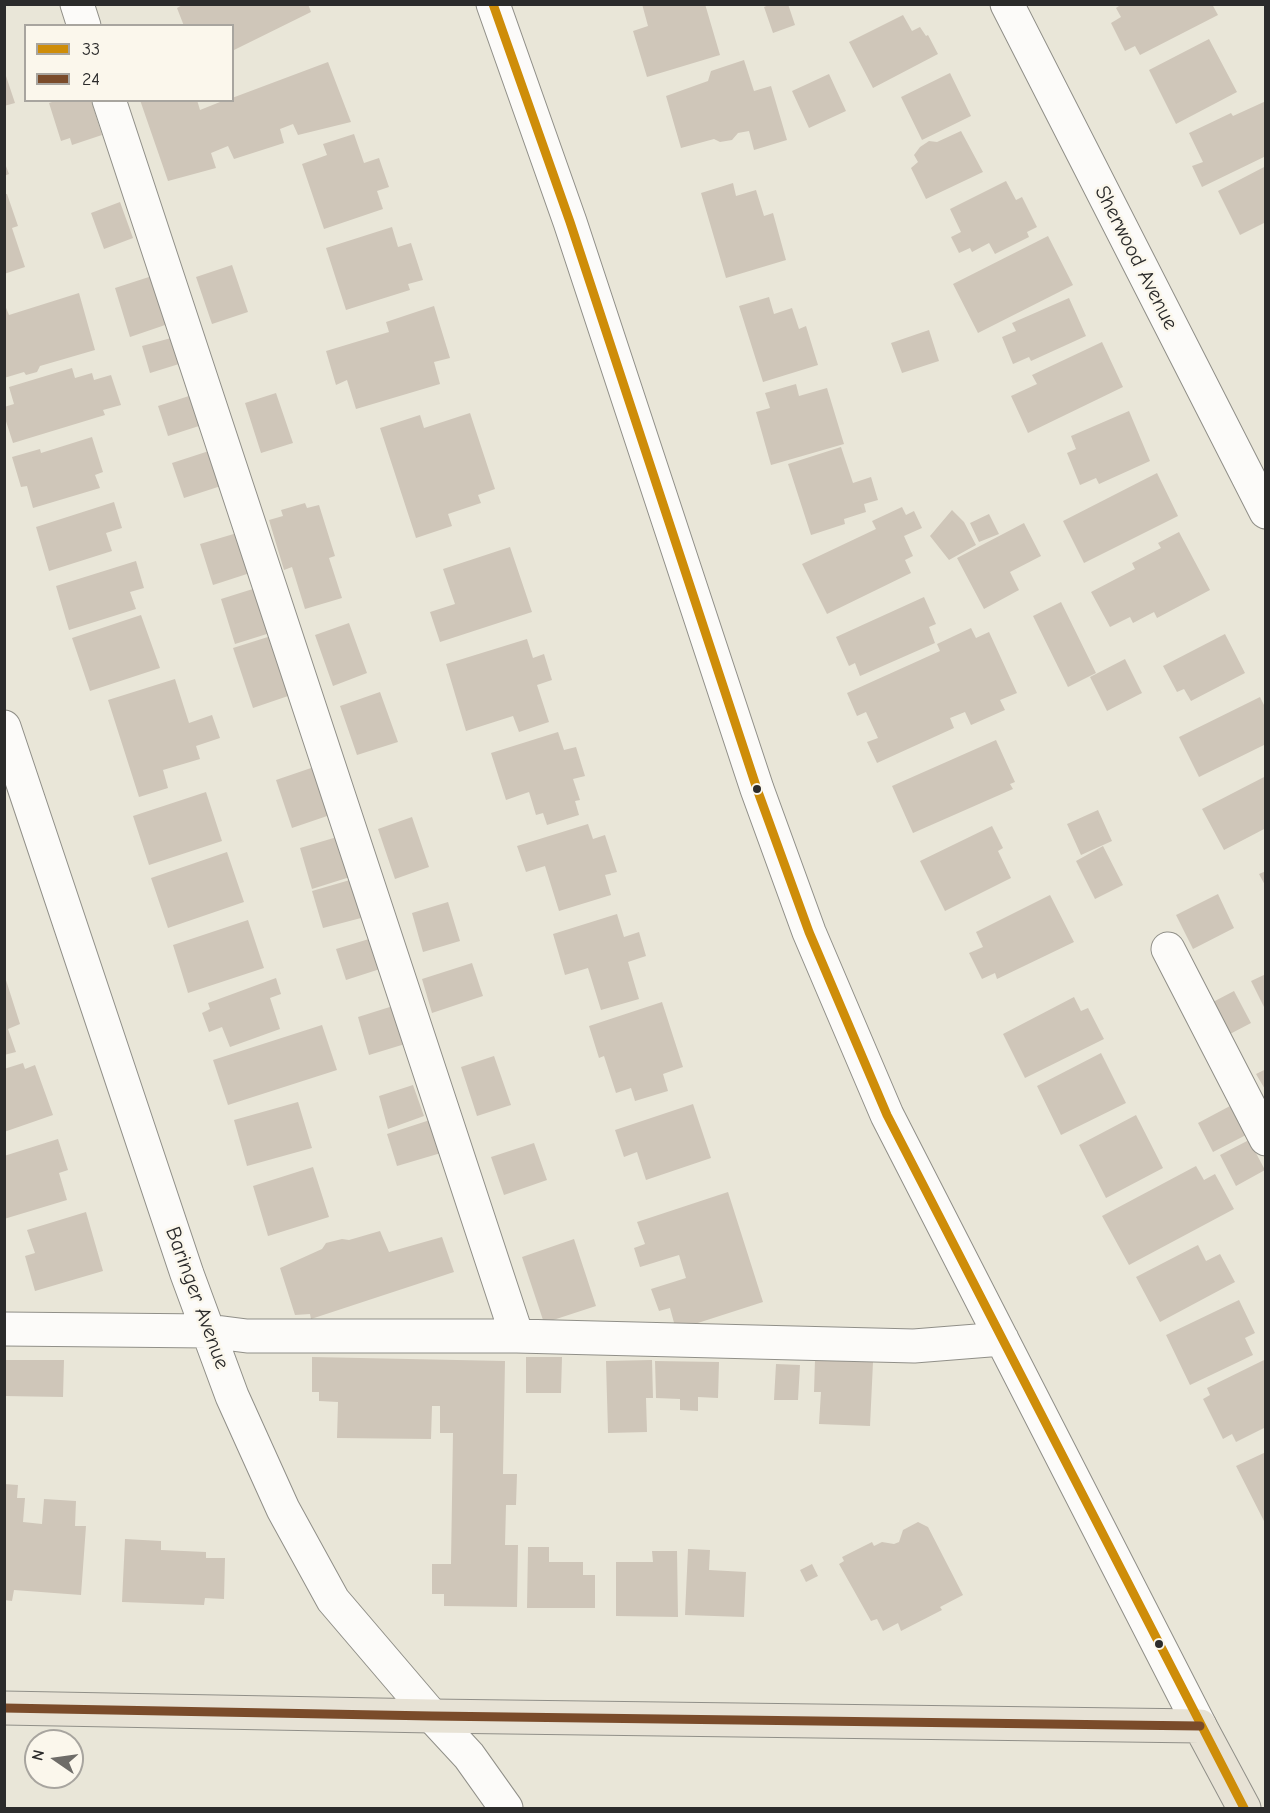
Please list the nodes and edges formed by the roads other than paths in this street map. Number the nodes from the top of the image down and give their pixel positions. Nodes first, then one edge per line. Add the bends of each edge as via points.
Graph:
1 (77, 4) edge
2 (493, 4) edge
3 (1007, 4) edge
4 (83, 24) edge
5 (110, 102) edge
6 (1266, 512) edge
7 (4, 727) edge
8 (1168, 949) dead end
9 (1266, 1139) edge
10 (4, 1329) edge
11 (208, 1331) junction
12 (516, 1336) junction
13 (1002, 1339) junction
14 (4, 1708) edge
15 (432, 1716) junction
16 (1200, 1726) junction
17 (506, 1809) edge
18 (1244, 1809) edge

1 - 4 street
2 - 13 street via 570,222 757,789 809,932 887,1115
3 - 6 street, Sherwood Avenue
5 - 12 street
7 - 11 street, Baringer Avenue
8 - 9 street
10 - 11 street
11 - 12 street via 247,1336
11 - 15 street, Baringer Avenue via 232,1396 283,1509 333,1600
12 - 13 street via 914,1346
13 - 16 street
14 - 15 main road
15 - 16 main road
15 - 17 street, Baringer Avenue via 469,1756
16 - 18 main road

